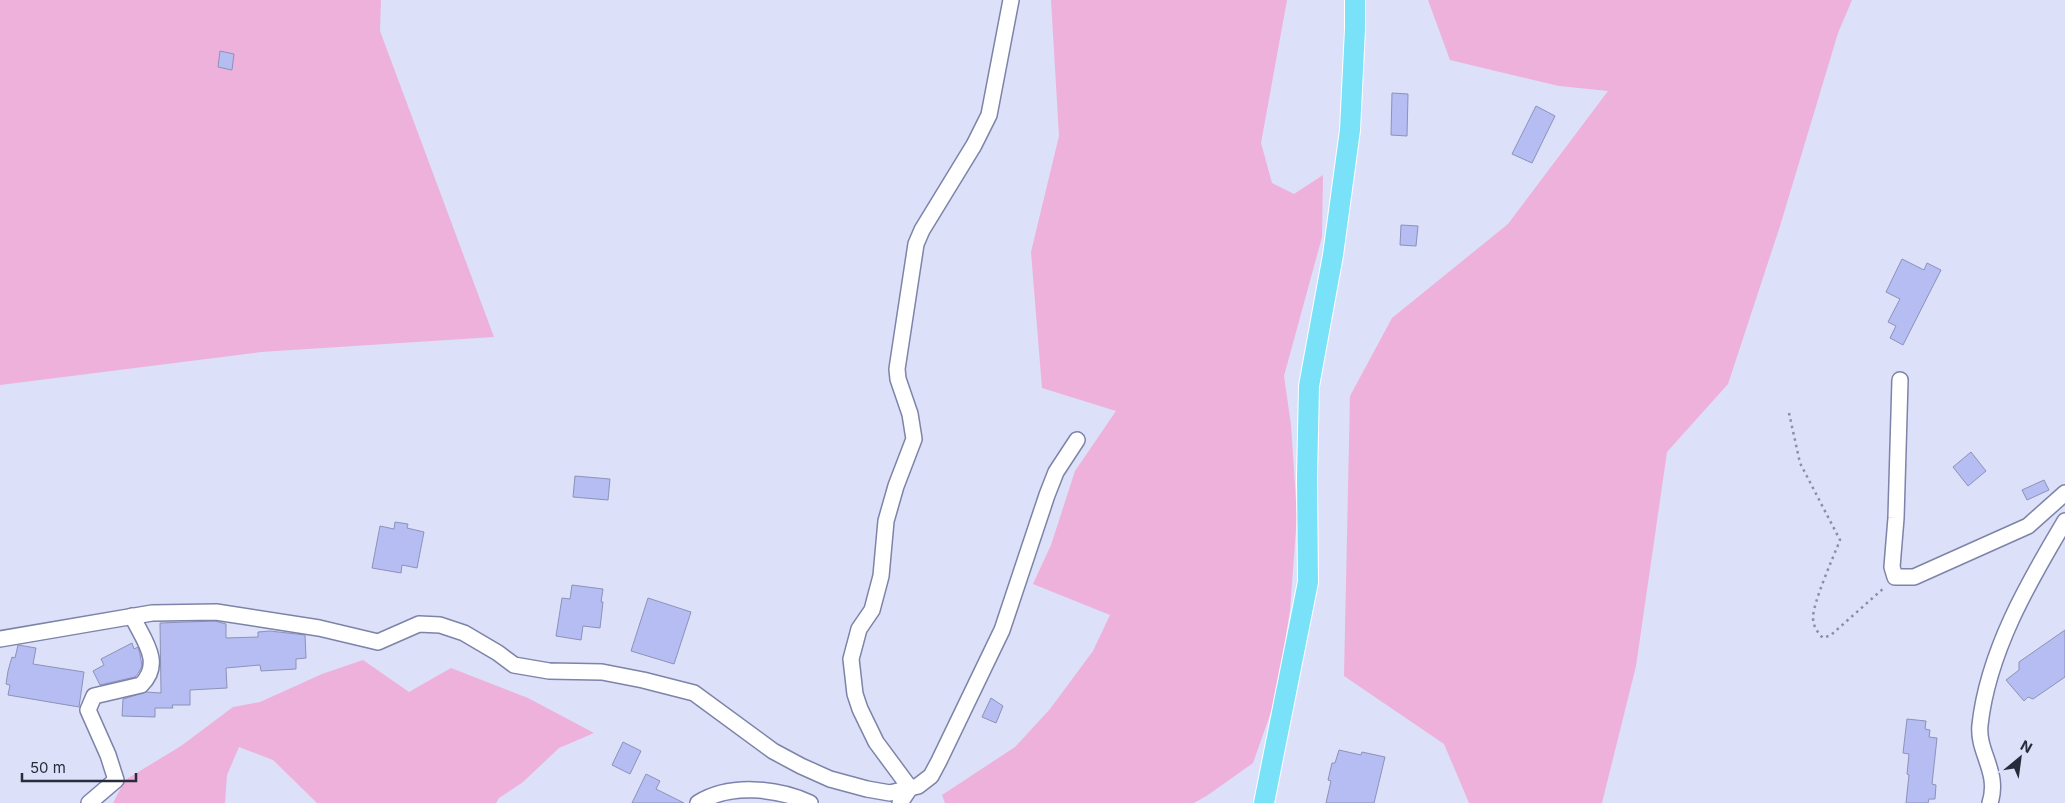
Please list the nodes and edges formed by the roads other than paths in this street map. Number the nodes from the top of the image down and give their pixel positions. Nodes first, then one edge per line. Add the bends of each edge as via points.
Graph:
1 (1011, 0) edge
2 (1355, 0) edge
3 (1900, 380) dead end
4 (1077, 440) dead end
5 (2065, 493) edge
6 (2065, 521) edge
7 (132, 616) junction
8 (0, 639) edge
9 (910, 788) junction
10 (89, 803) edge
11 (698, 803) edge
12 (810, 803) edge
13 (900, 803) edge
14 (1264, 803) edge
15 (1990, 803) edge

1 - 9 street via 989,115 916,244 897,369 914,439 886,521 882,576 872,610 859,629 851,659 860,709 876,742
2 - 14 main road via 1350,130 1333,255 1309,386 1308,582
3 - 5 street via 1892,567 1895,577 1914,577 2028,526
4 - 9 street via 1056,472 1002,630 944,752 930,776
6 - 15 street via 1998,648 1987,688 1979,727 1993,777
7 - 8 street
7 - 9 street via 216,612 319,628 378,642 419,624 440,625 464,633 514,665 549,671 602,672 694,693 774,751 830,779 890,793
7 - 10 street via 152,660 151,671 141,685 94,696 88,710 116,780
9 - 13 street
11 - 12 street via 736,789 769,791

